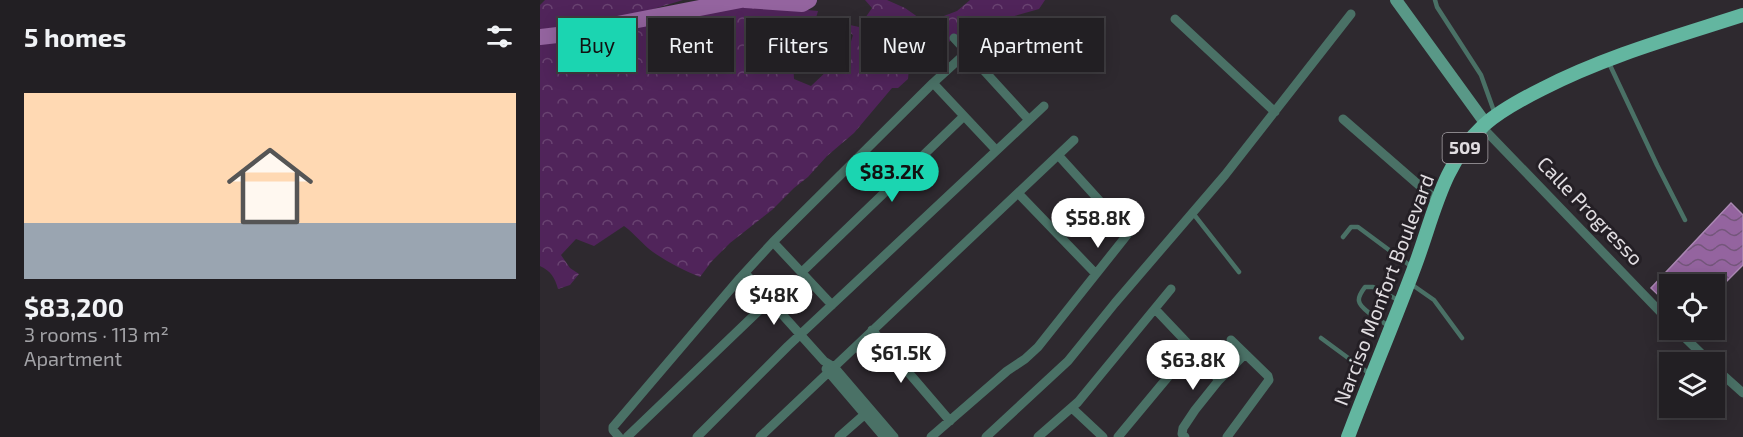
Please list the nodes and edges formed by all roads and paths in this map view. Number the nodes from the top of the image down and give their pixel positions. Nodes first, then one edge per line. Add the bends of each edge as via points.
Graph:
1 (1396, 0) edge
2 (1435, 0) edge
3 (1352, 14) dead end
4 (1743, 15) edge
5 (1175, 19) dead end
6 (954, 38) dead end
7 (959, 43) edge
8 (959, 59) edge
9 (1607, 59) junction
10 (985, 72) edge
11 (933, 83) junction
12 (1044, 106) dead end
13 (1275, 112) junction
14 (964, 116) junction
15 (1343, 119) dead end
16 (1029, 120) junction
17 (1488, 122) junction
18 (1074, 140) dead end
19 (996, 150) junction
20 (1058, 155) junction
21 (1018, 192) junction
22 (1436, 200) junction
23 (1192, 212) junction
24 (1685, 220) dead end
25 (1343, 237) dead end
26 (773, 243) junction
27 (1415, 268) junction
28 (802, 272) junction
29 (1239, 272) dead end
30 (745, 273) junction
31 (1095, 273) junction
32 (1409, 282) junction
33 (1171, 289) dead end
34 (770, 300) junction
35 (1401, 302) junction
36 (832, 305) junction
37 (1155, 309) junction
38 (1659, 310) edge
39 (1391, 328) junction
40 (872, 330) junction
41 (801, 335) junction
42 (1321, 338) dead end
43 (1462, 338) dead end
44 (1231, 340) dead end
45 (1687, 340) edge
46 (1192, 348) junction
47 (1700, 352) edge
48 (1245, 354) junction
49 (831, 370) junction
50 (1372, 375) junction
51 (1725, 377) edge
52 (1220, 380) junction
53 (1743, 393) edge
54 (1072, 408) junction
55 (864, 415) junction
56 (950, 421) junction
57 (619, 437) edge
58 (627, 437) edge
59 (697, 437) edge
60 (760, 437) edge
61 (839, 437) edge
62 (884, 437) edge
63 (894, 437) edge
64 (931, 437) edge
65 (986, 437) edge
66 (1038, 437) edge
67 (1103, 437) edge
68 (1118, 437) edge
69 (1185, 437) edge
70 (1227, 437) edge
71 (1348, 437) edge

1 - 17 main road, Calle Progresso
2 - 17 lane via 1481,75
3 - 13 street
4 - 9 main road, Narciso Monfort Boulevard / 509
5 - 13 street
6 - 7 street
8 - 11 street
9 - 17 main road, Narciso Monfort Boulevard / 509 via 1529,95
9 - 24 lane
10 - 16 street
11 - 14 street
11 - 26 street
12 - 16 street
13 - 23 street
14 - 19 street
14 - 28 street
15 - 22 street
16 - 19 street
17 - 22 main road, Narciso Monfort Boulevard / 509 via 1456,162
17 - 38 street, Calle Progresso
18 - 20 street
19 - 36 street
20 - 21 street
20 - 31 street via 1127,233
21 - 31 street
21 - 40 street
22 - 27 main road, Narciso Monfort Boulevard / 509
23 - 29 lane
23 - 65 street via 1068,361
25 - 27 lane via 1351,227 1358,227
26 - 28 street
26 - 30 street
27 - 32 main road, Narciso Monfort Boulevard / 509
28 - 36 street
30 - 34 street
30 - 57 street via 612,427
31 - 56 street via 1032,353
32 - 35 main road, Narciso Monfort Boulevard / 509
32 - 43 lane via 1434,300
33 - 37 street
34 - 41 street
34 - 58 street
35 - 39 main road, Narciso Monfort Boulevard / 509
35 - 39 lane via 1372,287 1360,294 1362,307
36 - 41 street
37 - 46 street
37 - 54 street
39 - 50 main road, Narciso Monfort Boulevard / 509
40 - 49 street
40 - 56 street
41 - 49 street
41 - 59 street
42 - 50 lane
44 - 48 street
45 - 47 street
46 - 52 street
46 - 68 street
48 - 52 street
48 - 70 street via 1269,380
49 - 55 street
49 - 60 street
49 - 63 street
50 - 71 main road, Narciso Monfort Boulevard / 509
51 - 53 street
52 - 69 street via 1183,428
54 - 66 street
54 - 67 street
55 - 61 street
55 - 62 street
56 - 64 street

